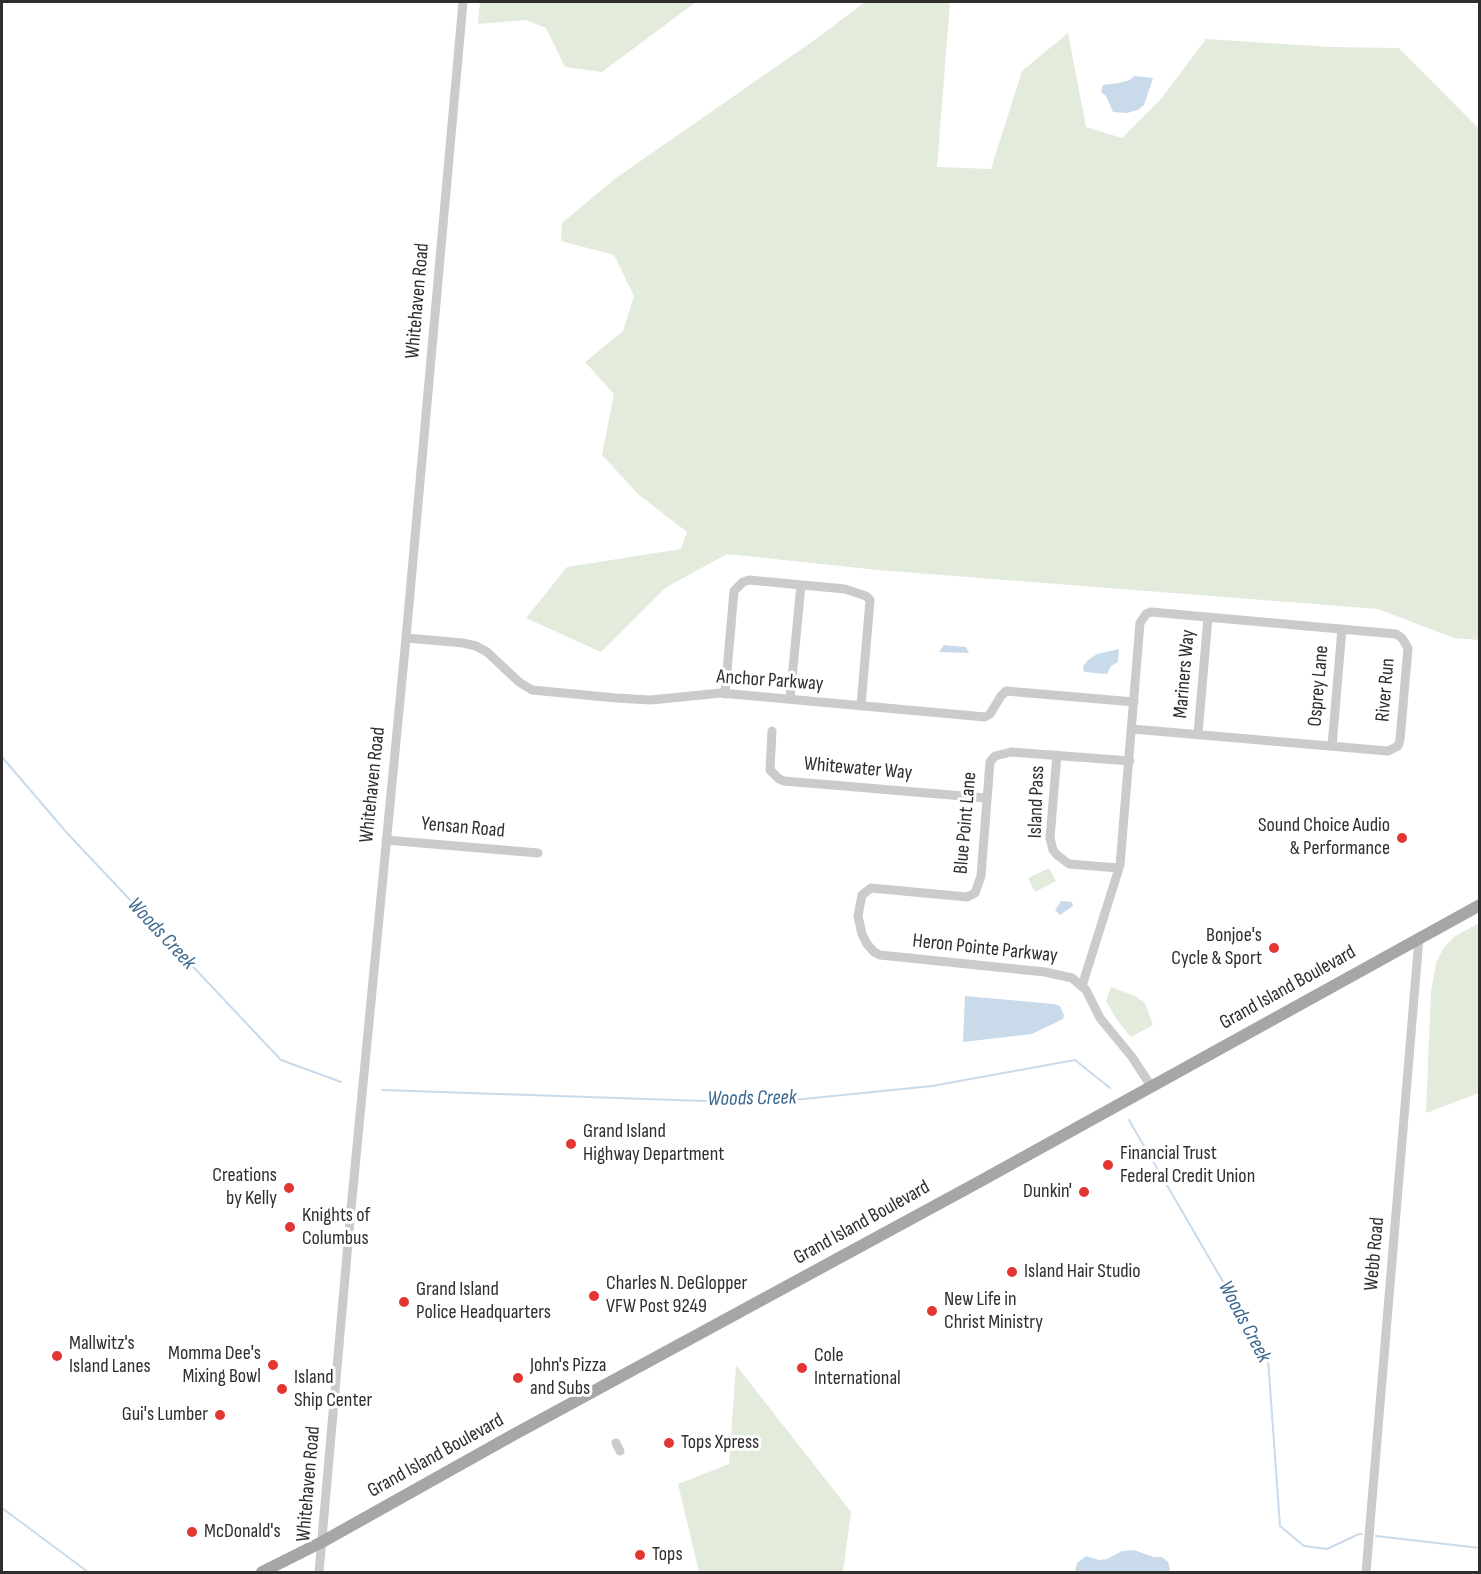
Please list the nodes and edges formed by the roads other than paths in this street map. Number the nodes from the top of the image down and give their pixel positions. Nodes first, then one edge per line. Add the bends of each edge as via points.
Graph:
1 (463, 2) edge
2 (801, 585) junction
3 (1208, 617) junction
4 (1341, 629) junction
5 (406, 638) junction
6 (725, 693) junction
7 (790, 699) junction
8 (1134, 702) junction
9 (861, 706) junction
10 (1132, 729) junction
11 (772, 731) dead end
12 (1198, 734) junction
13 (1332, 746) junction
14 (1057, 755) junction
15 (1130, 761) junction
16 (987, 798) junction
17 (386, 840) junction
18 (538, 853) dead end
19 (1119, 868) junction
20 (1479, 905) edge
21 (858, 916) joint
22 (1419, 938) junction
23 (1082, 986) junction
24 (1151, 1086) junction
25 (322, 1542) junction
26 (262, 1572) edge
27 (319, 1572) edge
28 (1366, 1572) edge

1 - 5 street, Whitehaven Road
2 - 6 street via 749,580 734,591
2 - 7 street
2 - 9 street via 858,592 870,600
3 - 4 street, River Run
3 - 8 street, River Run via 1146,614 1140,623
3 - 12 street, Mariners Way
4 - 13 street, Osprey Lane
4 - 13 street, River Run via 1396,634 1406,642 1407,660 1398,746 1388,751
5 - 6 street, Anchor Parkway via 476,646 532,690 651,700
5 - 17 street, Whitehaven Road
6 - 7 street, Anchor Parkway
7 - 9 street, Anchor Parkway
8 - 9 street, Anchor Parkway via 1006,691 985,717
8 - 10 street, River Run
10 - 12 street, River Run
10 - 15 street, River Run
11 - 16 street, Whitewater Way via 770,770 784,781
12 - 13 street, River Run
14 - 15 street, Blue Point Lane
14 - 16 street, Blue Point Lane via 1011,752 995,756 990,762
14 - 19 street, Island Pass via 1050,838 1053,850 1069,864
15 - 19 street, River Run
16 - 21 street, Blue Point Lane via 981,876 975,893 967,897 871,888 862,895
17 - 18 street, Yensan Road
17 - 25 street, Whitehaven Road
19 - 23 street, River Run
20 - 22 main road, Grand Island Boulevard
21 - 23 street, Heron Pointe Parkway via 867,944 880,956 1045,972 1072,978
22 - 24 main road, Grand Island Boulevard
22 - 28 street, Webb Road
23 - 24 street via 1108,1031
24 - 25 main road, Grand Island Boulevard
25 - 26 main road, Grand Island Boulevard
25 - 27 street, Whitehaven Road

